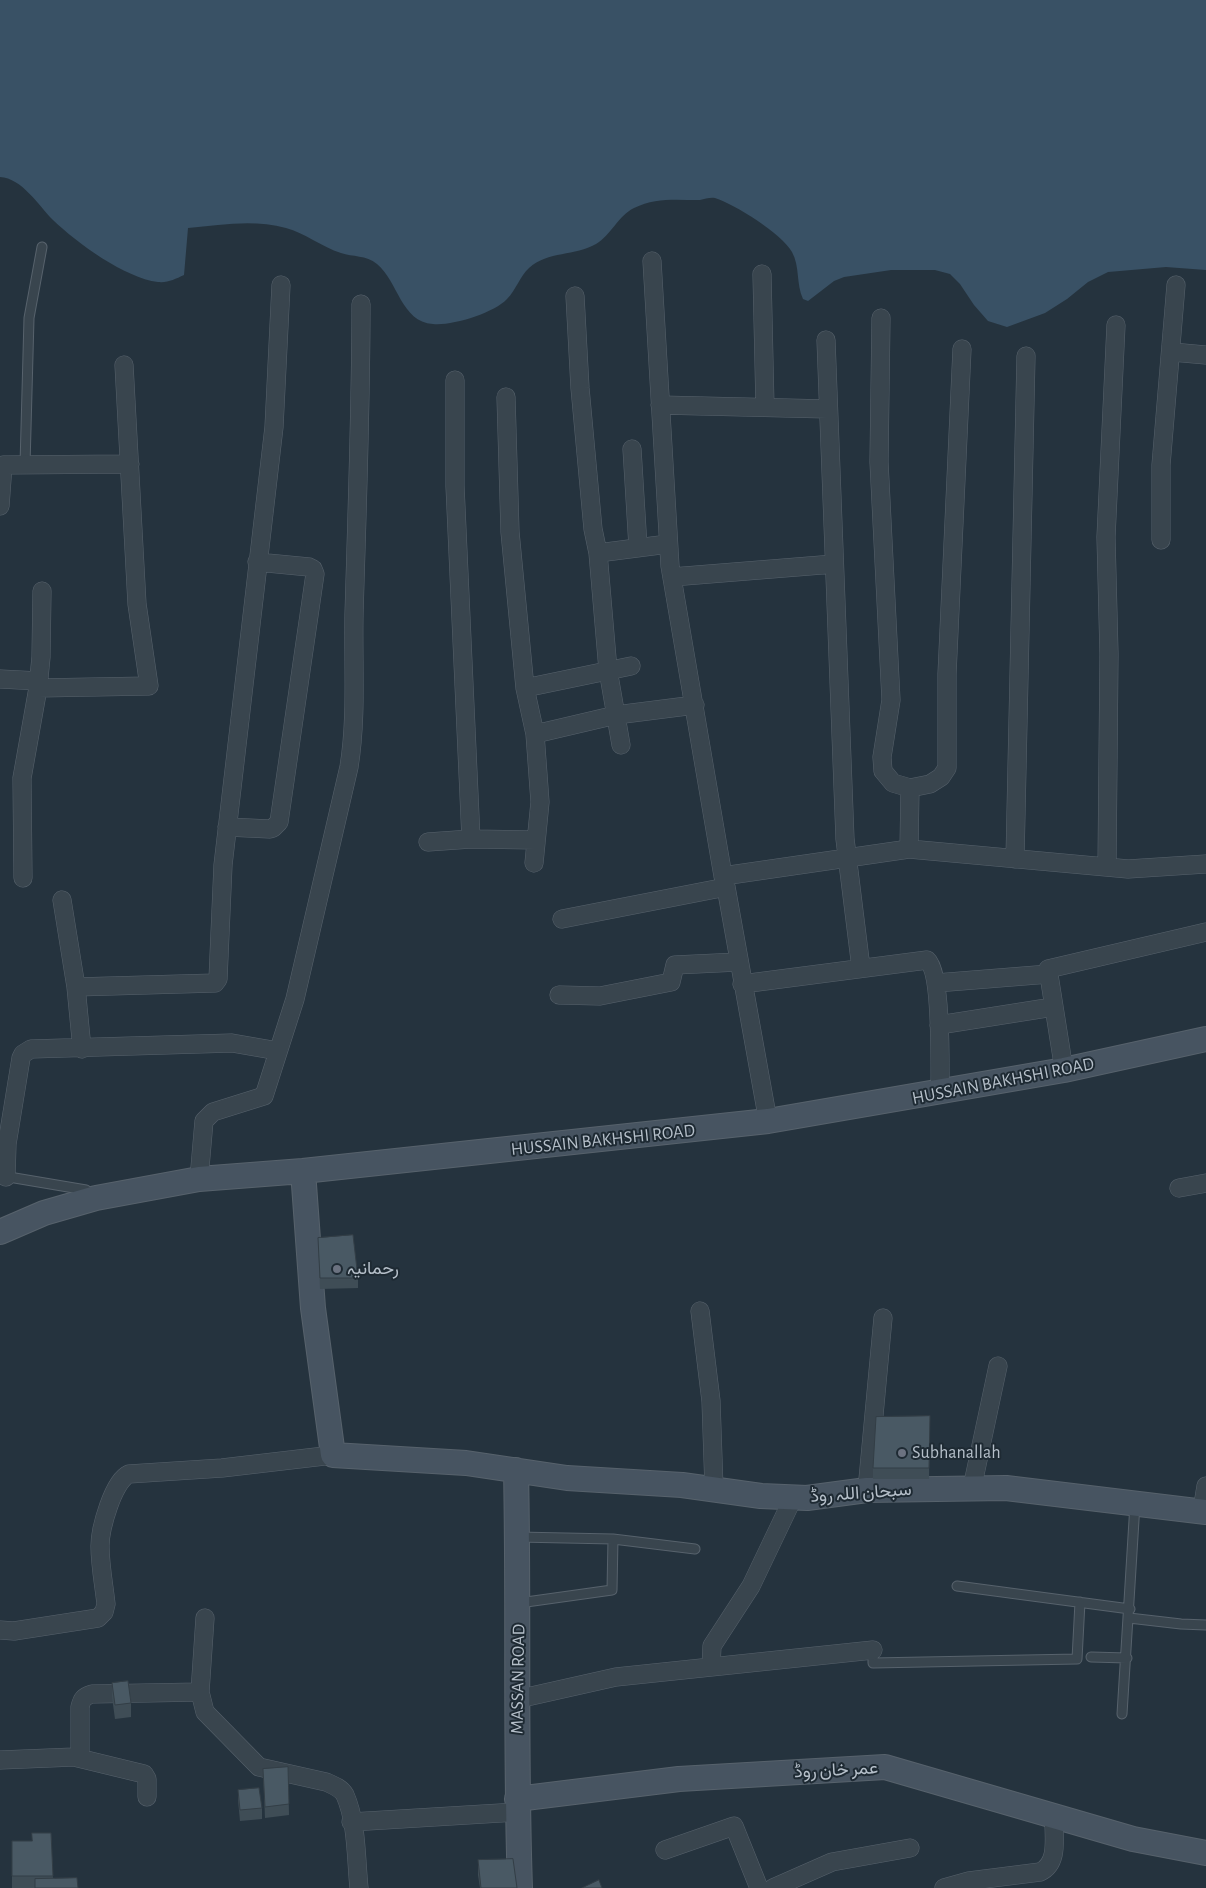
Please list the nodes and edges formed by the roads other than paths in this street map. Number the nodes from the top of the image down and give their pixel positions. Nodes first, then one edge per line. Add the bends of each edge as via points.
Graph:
1 (42, 247) dead end
2 (652, 261) dead end
3 (762, 274) dead end
4 (281, 285) dead end
5 (1176, 285) dead end
6 (575, 296) dead end
7 (361, 304) dead end
8 (881, 318) dead end
9 (1116, 324) dead end
10 (826, 340) dead end
11 (962, 349) dead end
12 (1172, 352) junction
13 (1206, 355) edge
14 (1026, 356) dead end
15 (124, 366) dead end
16 (455, 380) dead end
17 (506, 397) dead end
18 (660, 405) junction
19 (765, 408) junction
20 (828, 409) junction
21 (632, 449) dead end
22 (130, 464) junction
23 (25, 465) junction
24 (0, 506) edge
25 (1161, 540) dead end
26 (668, 544) junction
27 (638, 547) junction
28 (598, 553) junction
29 (257, 562) junction
30 (834, 564) junction
31 (672, 577) junction
32 (42, 591) dead end
33 (631, 666) dead end
34 (608, 670) junction
35 (0, 680) edge
36 (38, 685) junction
37 (525, 688) junction
38 (695, 704) junction
39 (616, 715) junction
40 (535, 734) junction
41 (621, 745) dead end
42 (910, 788) junction
43 (227, 827) junction
44 (472, 839) junction
45 (536, 840) junction
46 (428, 842) dead end
47 (909, 849) junction
48 (847, 857) junction
49 (1015, 860) junction
50 (534, 863) dead end
51 (1206, 864) edge
52 (1107, 867) junction
53 (23, 878) dead end
54 (724, 881) junction
55 (62, 900) dead end
56 (562, 919) dead end
57 (1206, 932) edge
58 (738, 962) junction
59 (861, 968) junction
60 (1049, 974) junction
61 (936, 983) junction
62 (742, 984) junction
63 (76, 987) junction
64 (559, 996) dead end
65 (1053, 1008) junction
66 (939, 1025) junction
67 (1206, 1039) edge
68 (82, 1049) junction
69 (278, 1051) junction
70 (1064, 1070) junction
71 (940, 1094) junction
72 (768, 1122) junction
73 (303, 1171) junction
74 (3, 1176) edge
75 (199, 1179) junction
76 (1206, 1183) edge
77 (1179, 1188) dead end
78 (96, 1198) junction
79 (0, 1232) edge
80 (700, 1311) dead end
81 (883, 1318) dead end
82 (998, 1366) dead end
83 (333, 1455) junction
84 (516, 1470) junction
85 (1206, 1486) edge
86 (714, 1488) junction
87 (972, 1488) junction
88 (867, 1490) junction
89 (794, 1496) junction
90 (1135, 1504) junction
91 (1204, 1511) edge
92 (518, 1537) junction
93 (613, 1539) junction
94 (695, 1549) dead end
95 (957, 1586) dead end
96 (1080, 1602) junction
97 (519, 1603) junction
98 (1130, 1608) junction
99 (204, 1618) dead end
100 (1129, 1618) junction
101 (1206, 1625) edge
102 (0, 1630) edge
103 (873, 1650) joint
104 (1091, 1657) dead end
105 (1127, 1658) junction
106 (711, 1667) junction
107 (200, 1692) junction
108 (518, 1699) junction
109 (1122, 1714) dead end
110 (80, 1758) junction
111 (0, 1760) edge
112 (147, 1797) dead end
113 (517, 1806) junction
114 (1054, 1816) junction
115 (351, 1822) junction
116 (910, 1848) dead end
117 (665, 1850) dead end
118 (1206, 1853) edge
119 (359, 1888) edge
120 (520, 1888) edge
121 (759, 1888) edge
122 (773, 1888) edge
123 (944, 1888) edge

1 - 23 lane via 29,318
2 - 18 street
3 - 19 street
4 - 29 street via 274,427
5 - 12 street
6 - 28 street via 593,529
7 - 69 street via 353,744 295,998
8 - 42 street via 879,462 891,700 882,771 893,783
9 - 52 street via 1106,536 1110,654
10 - 20 street
11 - 42 street via 947,674 947,768 930,784
12 - 13 street
12 - 25 street via 1161,465
14 - 49 street
15 - 22 street
16 - 44 street via 455,486
17 - 37 street via 510,532
18 - 19 street
18 - 26 street
19 - 20 street
20 - 30 street
21 - 27 street
22 - 23 street
22 - 36 street via 137,604 149,686
23 - 24 street via 3,465
26 - 27 street
26 - 31 street
27 - 28 street
28 - 34 street
29 - 43 street
29 - 43 street via 308,567 315,574 279,822 270,829
30 - 31 street
30 - 48 street
31 - 38 street
32 - 36 street
33 - 34 street
34 - 37 street
34 - 39 street
35 - 36 street
36 - 53 street via 22,778
37 - 40 street
38 - 39 street
38 - 54 street
39 - 40 street
39 - 41 street
40 - 45 street via 540,802
42 - 47 street
43 - 63 street via 217,982
44 - 45 street
44 - 46 street
45 - 50 street
47 - 48 street
47 - 49 street
48 - 54 street
48 - 59 street
49 - 52 street
51 - 52 street via 1128,869
54 - 56 street
54 - 58 street
55 - 63 street
57 - 60 street via 1048,969
58 - 62 street
58 - 64 street via 676,965 671,982 600,996
59 - 61 street via 924,959 932,965
59 - 62 street
60 - 61 street
60 - 65 street
61 - 66 street
62 - 72 street
63 - 68 street
65 - 66 street
65 - 70 street
66 - 71 street
67 - 70 street, HUSSAIN BAKHSHI ROAD
68 - 69 street via 232,1043
68 - 74 street via 31,1049 23,1054
69 - 75 street via 264,1096 213,1112 204,1122
70 - 71 street, HUSSAIN BAKHSHI ROAD
71 - 72 street, HUSSAIN BAKHSHI ROAD
72 - 73 street, HUSSAIN BAKHSHI ROAD
73 - 75 street, HUSSAIN BAKHSHI ROAD
73 - 83 street via 313,1308
74 - 78 lane via 86,1190
75 - 78 street, HUSSAIN BAKHSHI ROAD
76 - 77 street
78 - 79 street, HUSSAIN BAKHSHI ROAD via 44,1213
80 - 86 street via 711,1401
81 - 88 street
82 - 87 street
83 - 84 street, سبحان اللہ روڈ via 466,1462
83 - 102 street via 121,1477 111,1499 100,1545 104,1612 98,1618
84 - 86 street, سبحان اللہ روڈ via 567,1478
84 - 92 street, MASSAN ROAD
85 - 91 street
86 - 89 street, سبحان اللہ روڈ via 762,1496
87 - 88 street, سبحان اللہ روڈ
87 - 90 street, سبحان اللہ روڈ via 1006,1488
88 - 89 street, سبحان اللہ روڈ via 807,1498
89 - 106 street via 751,1586 712,1646
90 - 91 street, سبحان اللہ روڈ
90 - 98 lane
92 - 93 lane
92 - 97 street, MASSAN ROAD
93 - 94 lane
93 - 97 lane via 612,1590
95 - 96 lane
96 - 98 lane
96 - 103 lane via 1077,1660 873,1663
97 - 108 street, MASSAN ROAD
98 - 100 lane
99 - 107 street
100 - 101 lane
100 - 105 lane
103 - 106 street
104 - 105 lane
105 - 109 lane
106 - 108 street via 616,1677
107 - 110 street via 85,1696 80,1707
107 - 115 street via 205,1712 259,1766 336,1786 344,1794
108 - 113 street, MASSAN ROAD
110 - 111 street
110 - 112 street via 144,1774
113 - 114 street, عمر خان روڈ via 680,1779 885,1767
113 - 115 street
113 - 120 street, MASSAN ROAD
114 - 118 street, عمر خان روڈ via 1133,1839
114 - 123 street via 1053,1860 1049,1868
115 - 119 street
116 - 122 street via 832,1862
117 - 121 street via 734,1826

